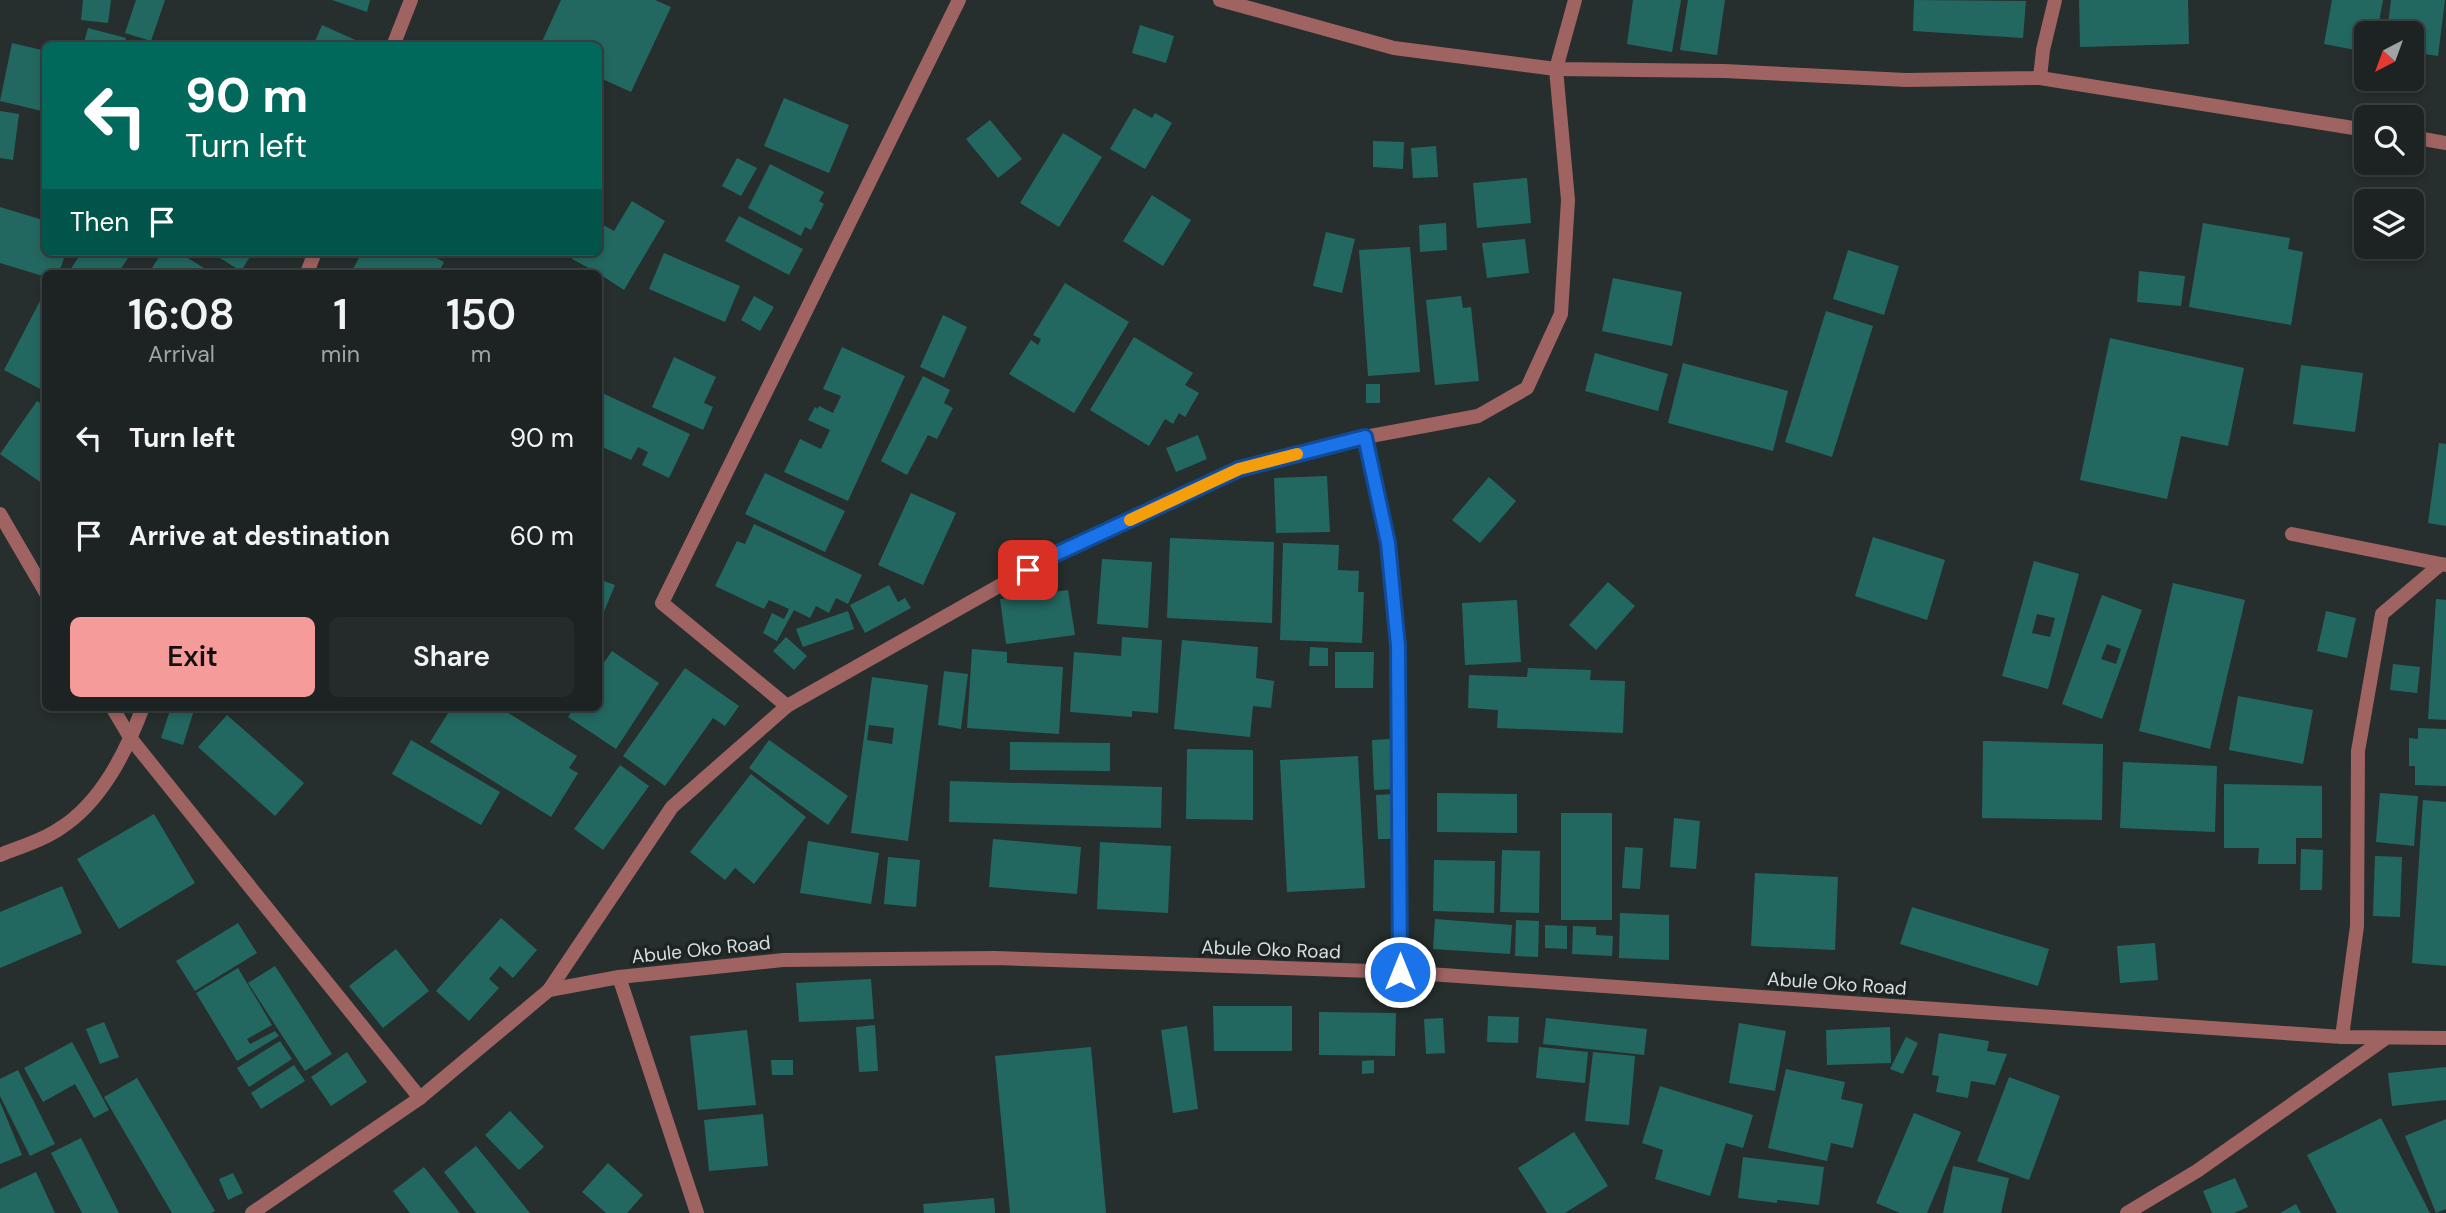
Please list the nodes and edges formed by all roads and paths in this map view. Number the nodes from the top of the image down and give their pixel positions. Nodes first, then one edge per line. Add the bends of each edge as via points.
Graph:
1 (411, 0) edge
2 (959, 0) edge
3 (1220, 0) edge
4 (1575, 0) edge
5 (2055, 0) edge
6 (395, 42) edge
7 (1556, 69) junction
8 (2040, 78) junction
9 (2354, 128) edge
10 (2424, 139) edge
11 (2446, 143) edge
12 (1365, 437) junction
13 (0, 514) edge
14 (2292, 534) dead end
15 (2443, 565) edge
16 (42, 586) edge
17 (787, 706) junction
18 (114, 711) edge
19 (142, 711) edge
20 (131, 739) junction
21 (0, 855) edge
22 (1400, 972) junction
23 (620, 976) junction
24 (549, 990) junction
25 (2343, 1037) junction
26 (2386, 1038) junction
27 (2446, 1038) edge
28 (419, 1098) junction
29 (253, 1213) edge
30 (697, 1213) edge
31 (2127, 1213) edge

1 - 6 street
2 - 17 street via 662,603
3 - 7 street via 1394,48
4 - 7 street
5 - 8 street
7 - 8 street via 1906,80
7 - 12 street via 1568,200 1561,314 1527,388 1478,416
8 - 9 street
10 - 11 street
12 - 17 street via 1239,469 1052,556
12 - 22 street via 1388,543 1398,646
13 - 16 street
14 - 15 street
15 - 25 street via 2382,614 2358,751 2357,926
17 - 24 street via 672,807
18 - 20 street
19 - 20 street
20 - 21 street via 88,808 58,831
20 - 28 street
22 - 23 street, Abule Oko Road via 982,958 783,960
22 - 25 street, Abule Oko Road
23 - 24 street, Abule Oko Road
23 - 30 street
24 - 28 street, Abule Oko Road
25 - 26 street, Abule Oko Road
26 - 27 street, Abule Oko Road
26 - 31 street via 2197,1171
28 - 29 street, Abule Oko Road

